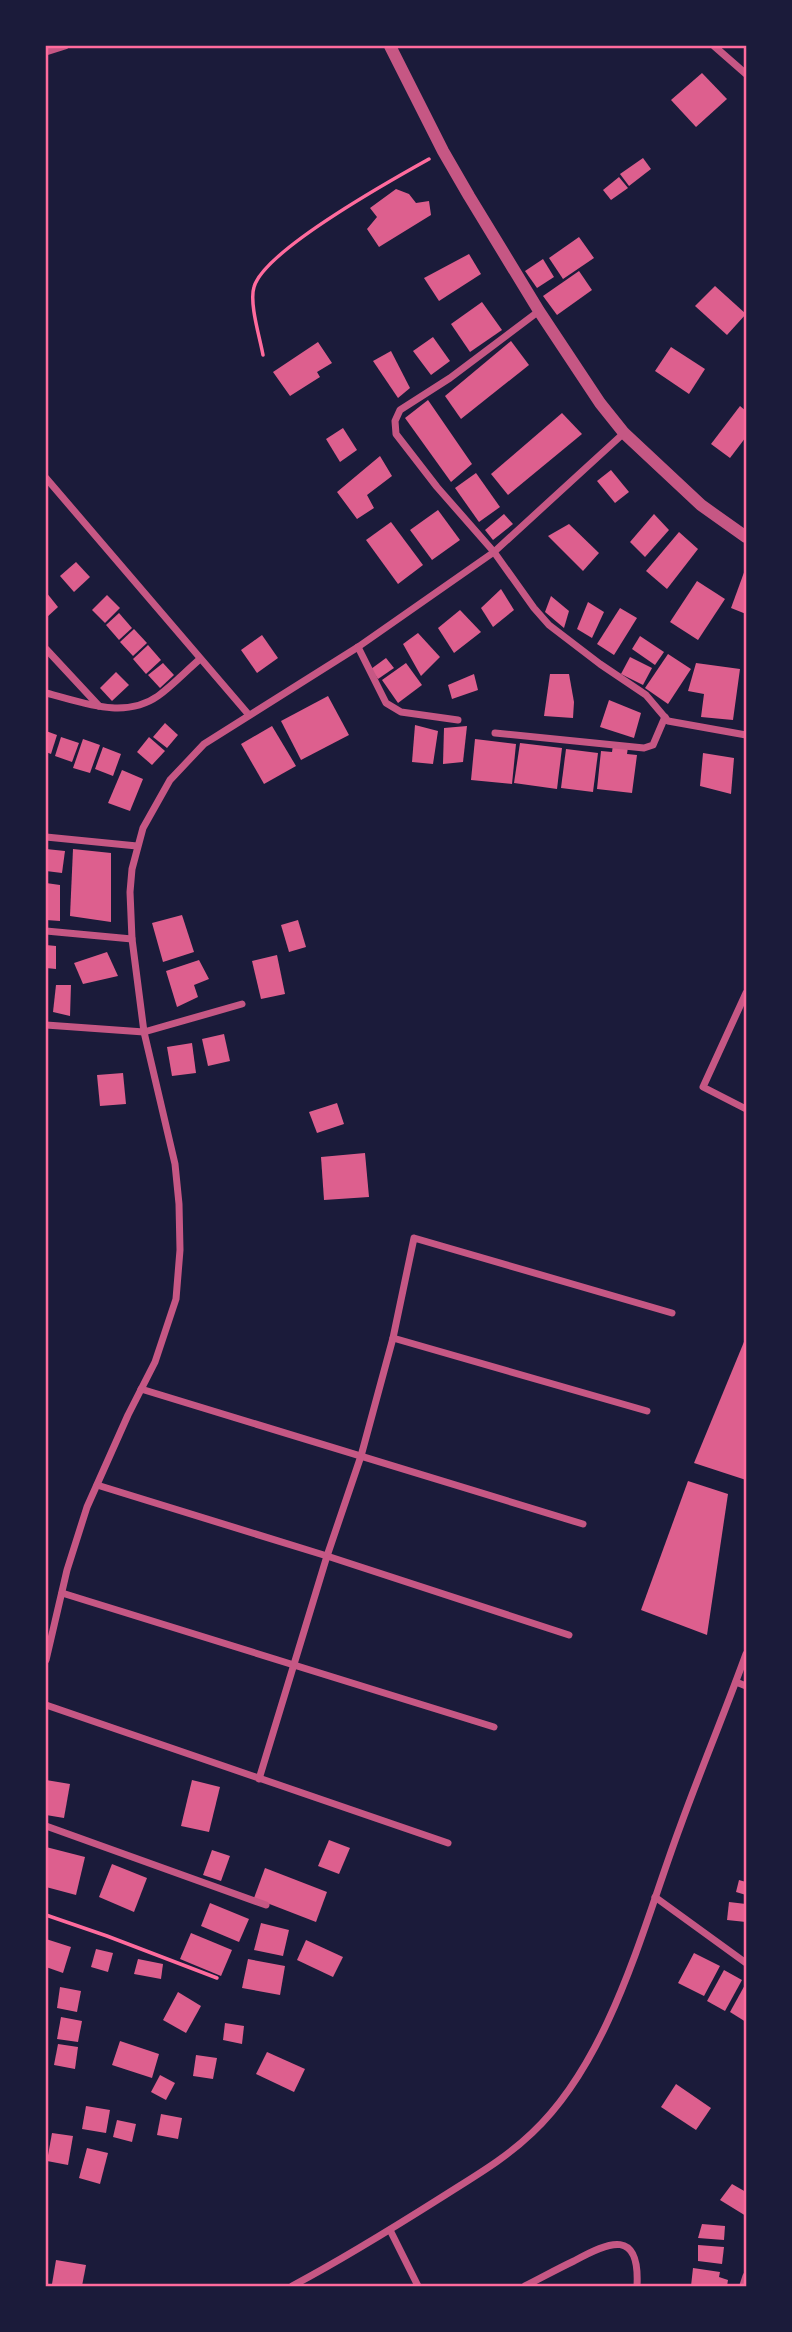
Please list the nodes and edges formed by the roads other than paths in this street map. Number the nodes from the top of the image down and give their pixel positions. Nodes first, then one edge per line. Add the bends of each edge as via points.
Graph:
1 (65, 46) edge
2 (390, 46) edge
3 (714, 46) edge
4 (46, 52) edge
5 (747, 74) edge
6 (539, 311) junction
7 (624, 433) junction
8 (46, 478) edge
9 (747, 537) edge
10 (494, 552) junction
11 (358, 647) junction
12 (46, 649) edge
13 (200, 659) junction
14 (46, 693) edge
15 (100, 706) junction
16 (249, 715) junction
17 (665, 717) junction
18 (458, 720) dead end
19 (495, 733) dead end
20 (747, 735) edge
21 (46, 837) edge
22 (137, 846) junction
23 (46, 931) edge
24 (132, 939) junction
25 (747, 993) edge
26 (242, 1004) dead end
27 (46, 1025) edge
28 (144, 1032) junction
29 (747, 1109) edge
30 (672, 1313) dead end
31 (393, 1338) junction
32 (141, 1389) junction
33 (648, 1411) dead end
34 (361, 1456) junction
35 (97, 1485) junction
36 (583, 1524) dead end
37 (327, 1556) junction
38 (62, 1592) junction
39 (569, 1635) dead end
40 (747, 1654) edge
41 (46, 1660) edge
42 (293, 1664) junction
43 (736, 1682) junction
44 (747, 1686) edge
45 (46, 1705) edge
46 (494, 1727) dead end
47 (259, 1779) junction
48 (46, 1826) edge
49 (447, 1843) dead end
50 (655, 1897) junction
51 (266, 1905) dead end
52 (747, 1963) edge
53 (390, 2230) junction
54 (747, 2276) edge
55 (744, 2285) edge
56 (292, 2287) edge
57 (418, 2287) edge
58 (525, 2287) edge
59 (637, 2287) edge

1 - 4 street
2 - 6 street via 443,151
3 - 5 street
6 - 7 street
6 - 10 street via 400,410 395,421 396,434
7 - 9 street via 701,505
7 - 10 street
8 - 13 street
10 - 11 street
10 - 17 street via 549,625 646,695
11 - 16 street
11 - 18 street via 386,703 401,712
12 - 15 street
13 - 15 street via 145,703 119,709
13 - 16 street
14 - 15 street
16 - 22 street via 185,762 150,814
17 - 19 street via 653,745 645,748
17 - 20 street via 674,724
21 - 22 street
22 - 24 street via 130,892
23 - 24 street
24 - 28 street
25 - 29 street via 703,1087
26 - 28 street
27 - 28 street
28 - 32 street via 175,1164 180,1250 176,1299
30 - 31 street via 414,1238
31 - 33 street
31 - 34 street
32 - 34 street
32 - 35 street
34 - 36 street
34 - 37 street
35 - 37 street
35 - 38 street
37 - 39 street
37 - 42 street
38 - 41 street
38 - 42 street
40 - 43 street
42 - 46 street
42 - 47 street
43 - 44 street
43 - 50 street
45 - 47 street
47 - 49 street
48 - 51 street
50 - 52 street
50 - 53 street via 615,2005 557,2105 500,2161
53 - 56 street
53 - 57 street
54 - 55 street
58 - 59 street via 603,2245 619,2244 631,2250 638,2269

